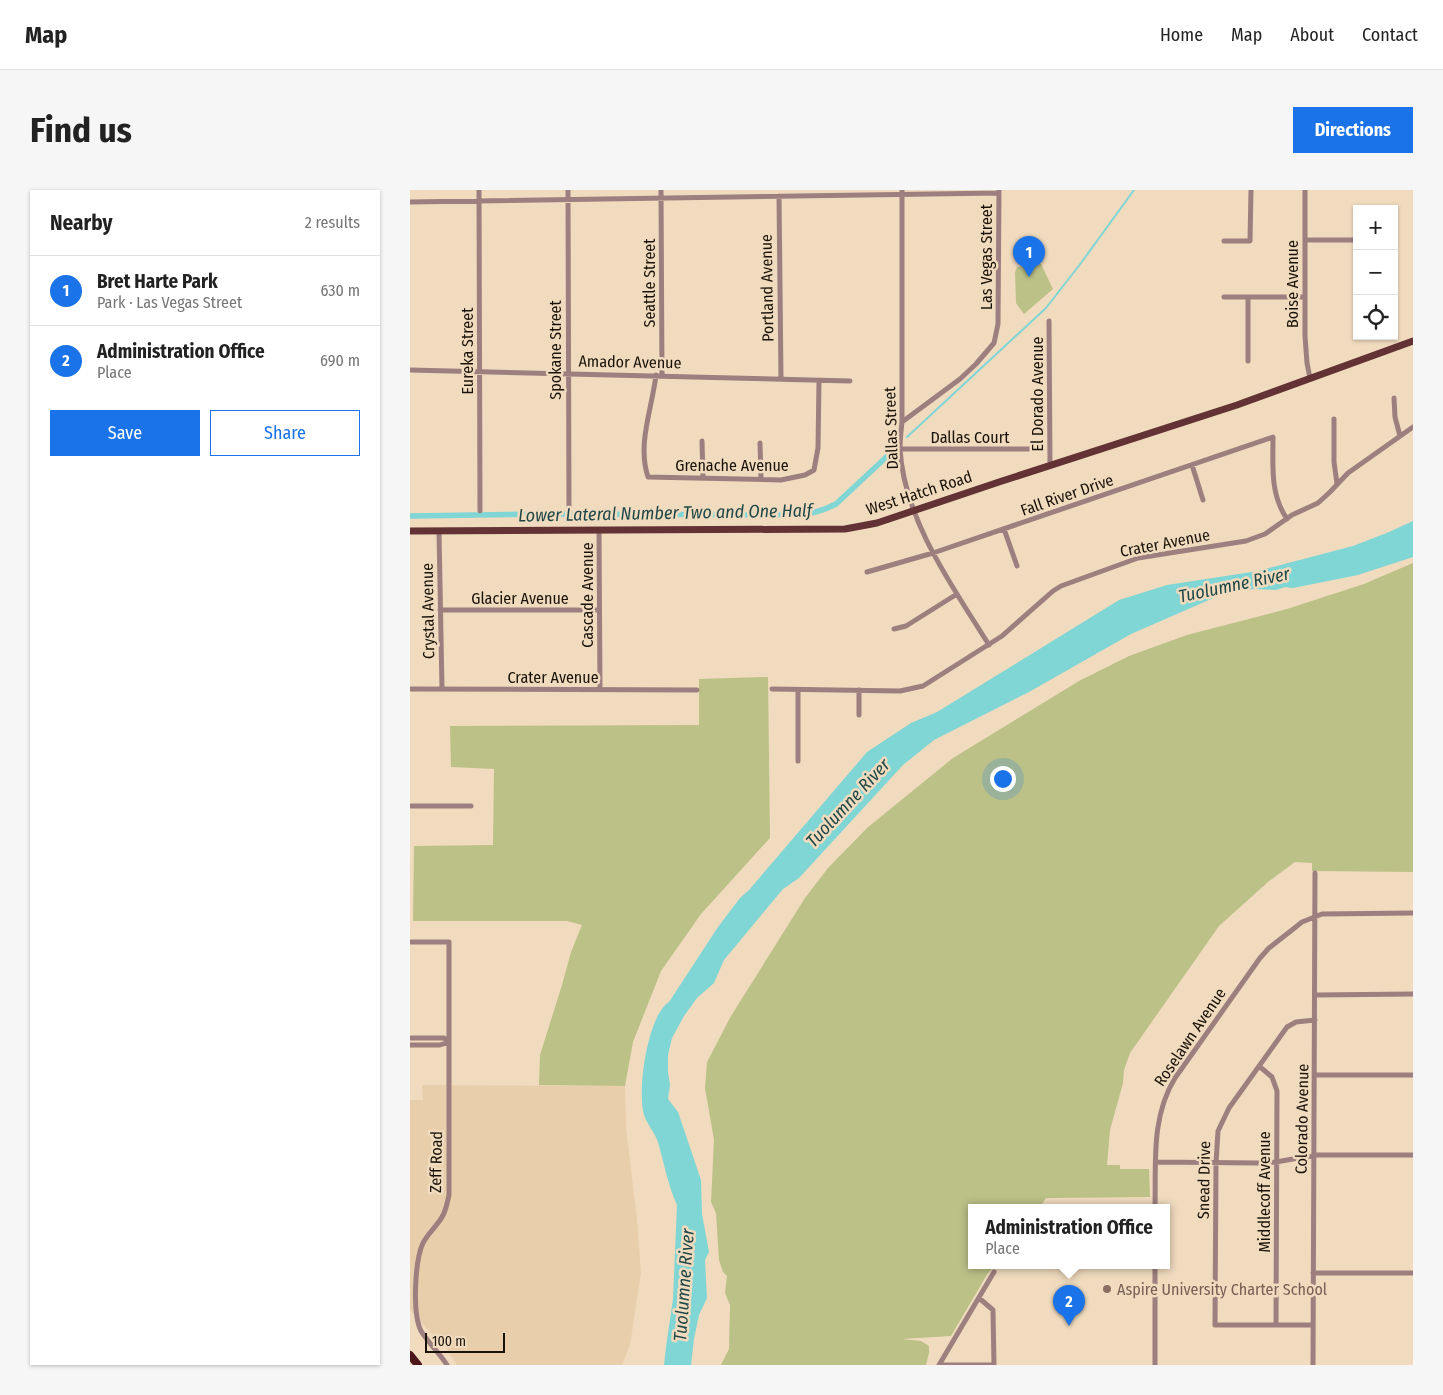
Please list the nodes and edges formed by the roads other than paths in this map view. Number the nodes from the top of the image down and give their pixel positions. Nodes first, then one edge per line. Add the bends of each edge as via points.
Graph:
1 (478, 190) edge
2 (568, 190) edge
3 (661, 190) edge
4 (742, 190) edge
5 (1251, 190) edge
6 (1305, 190) edge
7 (999, 191) edge
8 (902, 192) edge
9 (822, 193) edge
10 (742, 196) junction
11 (779, 196) junction
12 (661, 198) junction
13 (568, 200) junction
14 (478, 201) junction
15 (410, 202) edge
16 (1305, 240) junction
17 (1353, 240) edge
18 (1224, 241) dead end
19 (1224, 297) dead end
20 (1248, 297) junction
21 (1305, 297) junction
22 (1049, 321) dead end
23 (1413, 341) edge
24 (1248, 361) dead end
25 (410, 370) edge
26 (479, 371) junction
27 (568, 373) junction
28 (659, 375) junction
29 (1310, 378) junction
30 (781, 379) junction
31 (819, 381) junction
32 (850, 381) dead end
33 (1394, 398) dead end
34 (1334, 419) dead end
35 (902, 422) junction
36 (1413, 427) edge
37 (1400, 436) junction
38 (702, 442) dead end
39 (760, 443) dead end
40 (900, 449) junction
41 (1040, 449) dead end
42 (1192, 465) junction
43 (1050, 466) junction
44 (648, 478) joint
45 (703, 478) junction
46 (761, 478) junction
47 (1337, 484) junction
48 (1203, 500) dead end
49 (569, 510) dead end
50 (480, 511) dead end
51 (914, 511) junction
52 (1287, 519) junction
53 (598, 530) junction
54 (1004, 530) junction
55 (410, 531) edge
56 (439, 532) junction
57 (933, 554) junction
58 (1017, 566) dead end
59 (867, 572) dead end
60 (957, 594) junction
61 (440, 610) junction
62 (599, 610) junction
63 (894, 629) dead end
64 (989, 646) junction
65 (410, 689) edge
66 (442, 689) junction
67 (772, 689) dead end
68 (600, 690) junction
69 (697, 690) dead end
70 (798, 690) junction
71 (859, 690) junction
72 (859, 715) dead end
73 (798, 761) dead end
74 (410, 806) edge
75 (471, 806) dead end
76 (1315, 873) dead end
77 (1413, 913) edge
78 (1316, 916) junction
79 (410, 942) edge
80 (1413, 994) edge
81 (1316, 995) junction
82 (1316, 1020) junction
83 (410, 1038) edge
84 (449, 1042) junction
85 (410, 1044) edge
86 (1259, 1066) junction
87 (1315, 1075) junction
88 (1413, 1075) edge
89 (1315, 1155) junction
90 (1413, 1155) edge
91 (1156, 1162) junction
92 (1216, 1162) junction
93 (1276, 1162) junction
94 (1156, 1204) edge
95 (1155, 1269) edge
96 (994, 1272) dead end
97 (1413, 1273) edge
98 (1313, 1274) junction
99 (979, 1298) junction
100 (1276, 1325) junction
101 (1313, 1325) junction
102 (410, 1355) edge
103 (418, 1365) edge
104 (447, 1365) edge
105 (939, 1365) edge
106 (994, 1365) edge
107 (1155, 1365) edge
108 (1313, 1365) edge

1 - 14 street, Eureka Street
2 - 13 street, Spokane Street
3 - 12 street, Seattle Street
4 - 10 street
5 - 18 street via 1250,241
6 - 16 street, Boise Avenue
7 - 8 street
7 - 35 street, Las Vegas Street via 998,324 994,343 960,379
8 - 9 street
8 - 35 street, Dallas Street
9 - 11 street
10 - 11 street
10 - 12 street
11 - 30 street, Portland Avenue
12 - 13 street
12 - 28 street, Seattle Street
13 - 14 street
13 - 27 street, Spokane Street
14 - 15 street
14 - 26 street, Eureka Street
16 - 17 street
16 - 21 street, Boise Avenue
19 - 20 street
20 - 21 street
20 - 24 street
21 - 29 street, Boise Avenue
22 - 43 street, El Dorado Avenue
23 - 29 main road, West Hatch Road
25 - 26 street, Amador Avenue
26 - 27 street, Amador Avenue
26 - 50 street, Eureka Street
27 - 28 street, Amador Avenue
27 - 49 street, Spokane Street
28 - 30 street, Amador Avenue
28 - 44 street, Seattle Street via 645,431 644,466
29 - 43 main road, West Hatch Road
30 - 31 street, Amador Avenue
31 - 32 street, Amador Avenue
31 - 46 street, Grenache Avenue via 818,448 814,470 788,479
33 - 37 street
34 - 47 street
35 - 40 street, Dallas Street
36 - 37 street, Crater Avenue
37 - 47 street, Crater Avenue
38 - 45 street
39 - 46 street
40 - 41 street, Dallas Court
40 - 51 street, Dallas Street
42 - 48 street
42 - 52 street, Fall River Drive via 1273,438 1274,487
42 - 54 street, Fall River Drive
43 - 51 main road, West Hatch Road
44 - 45 street, Grenache Avenue
45 - 46 street, Grenache Avenue
47 - 52 street, Crater Avenue via 1318,503
51 - 53 main road, West Hatch Road via 846,529
51 - 57 street, Dallas Street
52 - 64 street, Crater Avenue via 1265,534 1246,541 1138,558 1061,586
53 - 56 main road, West Hatch Road
53 - 62 street, Cascade Avenue
54 - 57 street, Fall River Drive
54 - 58 street
55 - 56 main road, West Hatch Road
56 - 61 street, Crystal Avenue
57 - 59 street, Fall River Drive
57 - 60 street, Dallas Street
60 - 63 street via 906,626
60 - 64 street, Dallas Street
61 - 62 street, Glacier Avenue
61 - 66 street, Crystal Avenue
62 - 68 street, Cascade Avenue
64 - 71 street, Crater Avenue via 923,686 908,690
65 - 66 street, Crater Avenue
66 - 68 street, Crater Avenue
67 - 70 street, Crater Avenue
68 - 69 street, Crater Avenue
70 - 71 street, Crater Avenue
70 - 73 street
71 - 72 street
74 - 75 street
76 - 78 street, Colorado Avenue
77 - 78 street
78 - 81 street, Colorado Avenue
78 - 91 street, Roselawn Avenue via 1292,930 1260,958 1176,1078 1158,1118
79 - 84 street, Zeff Road via 449,942
80 - 81 street
81 - 82 street, Colorado Avenue
82 - 86 street, Snead Drive via 1296,1022 1287,1027
82 - 87 street, Colorado Avenue
83 - 84 street via 444,1038
84 - 85 street via 440,1045
84 - 104 street, Zeff Road via 449,1195 441,1219 421,1249 416,1304 422,1332
86 - 92 street, Snead Drive via 1221,1122 1216,1140
86 - 93 street, Middlecoff Avenue via 1272,1077 1276,1087
87 - 88 street
87 - 89 street, Colorado Avenue
89 - 90 street
89 - 93 street
89 - 98 street, Colorado Avenue
91 - 92 street
91 - 94 street, Roselawn Avenue
92 - 93 street
92 - 100 street, Snead Drive via 1216,1325
93 - 100 street, Middlecoff Avenue
95 - 107 street
96 - 99 street
97 - 98 street
98 - 101 street, Colorado Avenue
99 - 105 street
99 - 106 street via 993,1310
100 - 101 street
101 - 108 street, Colorado Avenue
102 - 103 highway
105 - 106 street

